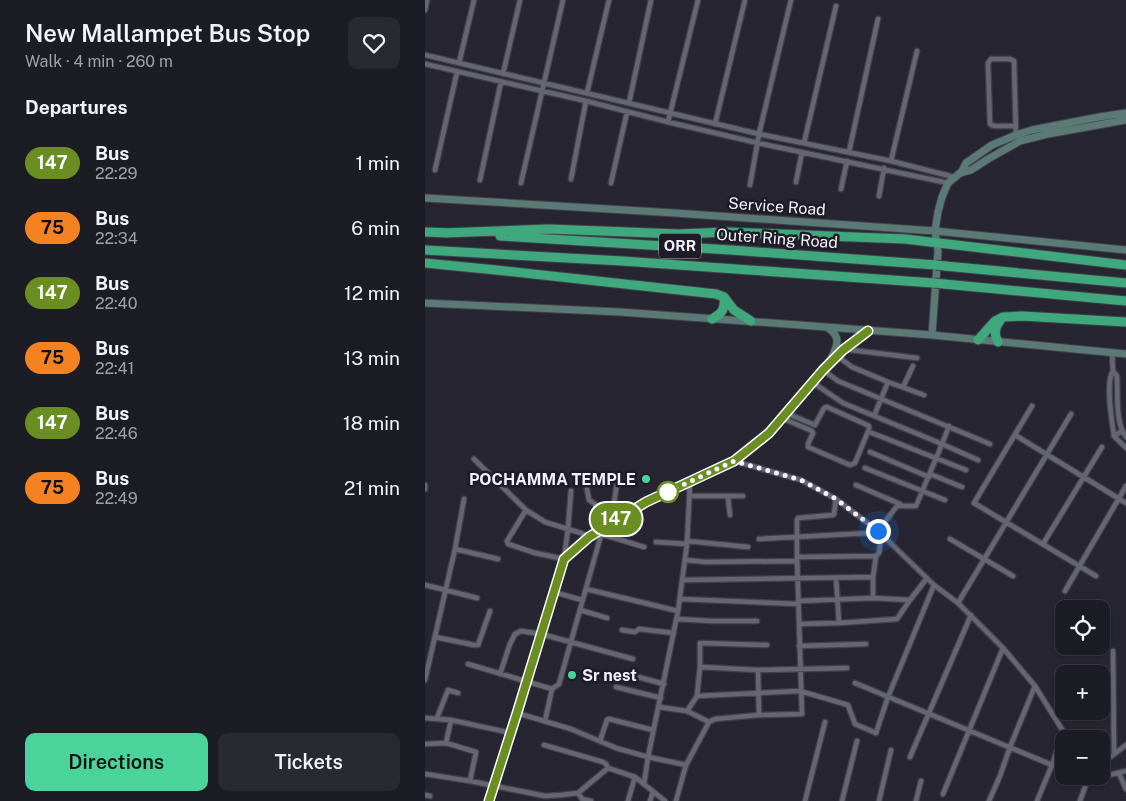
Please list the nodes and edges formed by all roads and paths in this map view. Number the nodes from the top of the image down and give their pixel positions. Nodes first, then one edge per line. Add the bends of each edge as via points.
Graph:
1 (427, 0) edge
2 (474, 0) edge
3 (520, 0) edge
4 (563, 0) edge
5 (609, 0) edge
6 (651, 0) edge
7 (698, 0) edge
8 (745, 0) edge
9 (791, 0) edge
10 (836, 6) dead end
11 (425, 10) edge
12 (878, 19) dead end
13 (917, 51) dead end
14 (425, 55) edge
15 (459, 63) junction
16 (425, 64) edge
17 (457, 72) junction
18 (503, 74) junction
19 (501, 82) junction
20 (543, 83) junction
21 (541, 92) junction
22 (587, 93) junction
23 (586, 101) junction
24 (629, 103) junction
25 (627, 112) junction
26 (1126, 113) edge
27 (670, 114) junction
28 (1126, 120) edge
29 (668, 122) junction
30 (715, 124) junction
31 (1005, 126) junction
32 (1015, 126) junction
33 (759, 134) junction
34 (1014, 136) junction
35 (758, 143) junction
36 (804, 143) junction
37 (802, 152) junction
38 (849, 152) junction
39 (847, 161) junction
40 (891, 161) junction
41 (884, 168) junction
42 (435, 170) dead end
43 (954, 178) junction
44 (571, 179) dead end
45 (480, 180) dead end
46 (796, 182) dead end
47 (521, 183) dead end
48 (611, 183) dead end
49 (751, 185) dead end
50 (841, 189) dead end
51 (879, 196) dead end
52 (425, 198) edge
53 (935, 231) junction
54 (425, 232) edge
55 (445, 233) junction
56 (937, 242) junction
57 (425, 250) edge
58 (1126, 250) edge
59 (425, 263) edge
60 (1126, 265) edge
61 (1126, 283) edge
62 (724, 297) junction
63 (1126, 301) edge
64 (425, 303) edge
65 (1003, 318) junction
66 (713, 319) junction
67 (751, 322) junction
68 (1126, 322) edge
69 (826, 327) junction
70 (868, 331) junction
71 (932, 335) junction
72 (978, 340) junction
73 (998, 342) junction
74 (843, 350) junction
75 (1112, 353) junction
76 (1126, 354) edge
77 (837, 356) junction
78 (917, 358) dead end
79 (829, 364) junction
80 (913, 366) dead end
81 (823, 370) junction
82 (1113, 371) junction
83 (812, 382) junction
84 (888, 382) junction
85 (903, 387) junction
86 (924, 395) dead end
87 (882, 399) junction
88 (1032, 406) dead end
89 (1071, 414) dead end
90 (784, 416) junction
91 (874, 416) junction
92 (949, 426) junction
93 (1122, 432) junction
94 (872, 433) dead end
95 (1015, 435) junction
96 (1114, 436) junction
97 (1126, 437) edge
98 (942, 444) junction
99 (990, 444) dead end
100 (1102, 447) dead end
101 (1126, 448) edge
102 (870, 452) dead end
103 (1047, 455) junction
104 (474, 458) dead end
105 (937, 458) junction
106 (978, 460) dead end
107 (734, 461) junction
108 (865, 468) dead end
109 (966, 470) dead end
110 (930, 475) junction
111 (618, 477) dead end
112 (1083, 477) junction
113 (690, 482) junction
114 (425, 485) edge
115 (857, 485) dead end
116 (1126, 486) edge
117 (962, 487) dead end
118 (425, 489) edge
119 (587, 489) dead end
120 (571, 491) dead end
121 (923, 491) junction
122 (689, 496) junction
123 (727, 496) junction
124 (743, 496) dead end
125 (1119, 498) junction
126 (464, 499) dead end
127 (836, 499) junction
128 (945, 500) dead end
129 (1126, 503) edge
130 (904, 506) junction
131 (526, 510) junction
132 (730, 515) dead end
133 (615, 517) junction
134 (1006, 522) junction
135 (568, 529) junction
136 (602, 531) junction
137 (879, 532) junction
138 (589, 537) junction
139 (797, 537) junction
140 (759, 539) dead end
141 (950, 539) dead end
142 (656, 542) dead end
143 (687, 543) junction
144 (1043, 544) junction
145 (643, 547) dead end
146 (748, 547) dead end
147 (455, 549) junction
148 (876, 556) junction
149 (498, 559) dead end
150 (564, 559) junction
151 (797, 559) junction
152 (984, 559) junction
153 (685, 560) junction
154 (1079, 566) junction
155 (1013, 576) dead end
156 (1096, 576) dead end
157 (873, 577) junction
158 (797, 578) junction
159 (836, 578) junction
160 (927, 578) junction
161 (683, 580) junction
162 (425, 585) edge
163 (935, 585) junction
164 (585, 589) junction
165 (446, 590) junction
166 (1065, 591) dead end
167 (554, 592) junction
168 (477, 598) dead end
169 (873, 598) junction
170 (680, 599) junction
171 (582, 600) junction
172 (838, 600) junction
173 (910, 600) junction
174 (798, 603) junction
175 (958, 603) junction
176 (579, 610) junction
177 (490, 611) dead end
178 (679, 611) junction
179 (971, 615) junction
180 (607, 618) dead end
181 (677, 619) junction
182 (757, 621) dead end
183 (839, 623) junction
184 (799, 624) junction
185 (622, 630) dead end
186 (675, 633) junction
187 (541, 634) junction
188 (435, 636) junction
189 (570, 643) junction
190 (866, 644) dead end
191 (767, 645) dead end
192 (799, 646) junction
193 (1003, 648) junction
194 (1113, 651) dead end
195 (633, 659) dead end
196 (468, 664) dead end
197 (700, 667) junction
198 (847, 668) dead end
199 (800, 669) junction
200 (758, 670) junction
201 (500, 674) junction
202 (627, 674) dead end
203 (425, 680) edge
204 (526, 682) junction
205 (855, 683) dead end
206 (664, 684) junction
207 (1035, 686) junction
208 (616, 687) dead end
209 (552, 689) junction
210 (800, 691) junction
211 (458, 693) dead end
212 (758, 693) junction
213 (697, 696) junction
214 (888, 697) junction
215 (661, 698) junction
216 (659, 707) junction
217 (687, 711) junction
218 (517, 713) junction
219 (928, 714) junction
220 (759, 715) junction
221 (425, 718) edge
222 (437, 718) junction
223 (451, 720) junction
224 (545, 721) junction
225 (709, 722) junction
226 (825, 722) dead end
227 (653, 730) junction
228 (969, 730) junction
229 (1062, 730) edge
230 (511, 733) junction
231 (600, 741) junction
232 (857, 741) dead end
233 (446, 743) junction
234 (425, 744) edge
235 (544, 744) dead end
236 (1126, 745) edge
237 (1010, 747) junction
238 (891, 750) dead end
239 (1114, 754) junction
240 (1055, 756) edge
241 (648, 757) junction
242 (910, 757) dead end
243 (1110, 757) edge
244 (686, 765) junction
245 (1052, 765) junction
246 (1055, 766) edge
247 (608, 768) junction
248 (1126, 771) edge
249 (1119, 773) junction
250 (425, 774) edge
251 (1110, 774) edge
252 (635, 777) junction
253 (470, 781) junction
254 (921, 781) dead end
255 (644, 784) junction
256 (493, 785) junction
257 (1086, 785) edge
258 (1126, 790) edge
259 (653, 792) junction
260 (578, 793) junction
261 (943, 794) dead end
262 (545, 798) edge
263 (560, 798) edge
264 (489, 801) edge
265 (591, 801) edge
266 (628, 801) edge
267 (651, 801) edge
268 (665, 801) edge
269 (676, 801) edge
270 (805, 801) edge
271 (842, 801) edge
272 (879, 801) edge
273 (916, 801) edge
274 (989, 801) edge
275 (1037, 801) edge
276 (1080, 801) edge

1 - 11 street
2 - 15 street
3 - 18 street
4 - 20 street
5 - 22 street
6 - 24 street
7 - 27 street
8 - 30 street
9 - 33 street
10 - 36 street
12 - 38 street
13 - 40 street
14 - 15 street
15 - 18 street
16 - 17 street
17 - 19 street
17 - 42 street
18 - 20 street
19 - 21 street
19 - 45 street
20 - 21 street
20 - 22 street
21 - 23 street
21 - 47 street
22 - 24 street
23 - 25 street
23 - 44 street
24 - 27 street
25 - 29 street
25 - 48 street
26 - 34 main road
27 - 29 street
27 - 30 street
28 - 43 main road via 1019,141
29 - 35 street
30 - 33 street
31 - 32 street
31 - 32 street via 992,126 989,122 988,63 993,59 1013,61
31 - 34 street
32 - 34 street
33 - 35 street
33 - 36 street
34 - 43 main road via 992,145 967,163
35 - 37 street
35 - 49 street
36 - 38 street
37 - 39 street
37 - 46 street
38 - 40 street
39 - 41 street
39 - 50 street
40 - 43 street
41 - 43 street
41 - 51 street
43 - 53 main road via 942,197
52 - 53 main road, Service Road
53 - 56 main road
53 - 58 main road, Service Road
54 - 55 highway, Outer Ring Road / ORR
55 - 56 highway via 549,229 679,234 727,232
55 - 61 highway, Outer Ring Road / ORR, bridge via 936,265
56 - 60 highway
56 - 71 main road
57 - 63 highway, Outer Ring Road / ORR via 642,262
59 - 62 highway
62 - 66 highway via 723,310
62 - 67 highway via 734,310
64 - 66 main road
65 - 68 highway via 1022,316
65 - 72 highway via 995,321
65 - 73 highway via 995,329
66 - 67 main road
67 - 69 main road
69 - 70 main road
69 - 79 main road via 838,340
70 - 71 main road
70 - 74 main road
71 - 72 main road
72 - 73 main road
73 - 75 main road
74 - 77 main road
74 - 78 street
75 - 76 main road
75 - 82 street
77 - 79 main road
77 - 84 street via 852,367
79 - 81 main road
80 - 85 street
81 - 83 main road
81 - 87 street via 837,381
82 - 93 street via 1117,376
82 - 96 street via 1110,401
83 - 90 main road
83 - 91 street via 843,403
84 - 85 street
84 - 87 street
85 - 86 street
87 - 91 street
87 - 92 street
88 - 95 street
89 - 103 street
90 - 90 street via 815,425 827,407 869,426 869,430 855,463 850,465 808,447 812,431
90 - 107 main road via 769,433
91 - 98 street
92 - 98 street
92 - 99 street
93 - 96 street
93 - 97 street
94 - 105 street
95 - 103 street
95 - 134 street via 974,503
96 - 101 street
98 - 105 street
98 - 106 street
100 - 112 street
102 - 110 street
103 - 112 street
103 - 134 street
104 - 131 street
105 - 109 street
105 - 110 street
107 - 113 main road
107 - 127 street via 801,480
108 - 121 street
110 - 117 street
110 - 121 street
111 - 133 street
112 - 125 street
112 - 144 street
113 - 122 street
113 - 133 main road
114 - 118 street
115 - 130 street
116 - 125 street
119 - 133 street via 589,500
120 - 135 street
121 - 128 street
121 - 130 street via 916,506
122 - 123 street
122 - 143 street
123 - 124 street
123 - 132 street
125 - 129 street
125 - 154 street
126 - 147 street
127 - 137 street
127 - 139 street via 835,514 798,518
130 - 137 street via 897,506
131 - 135 street via 545,522
131 - 150 street via 508,544
133 - 136 main road
134 - 144 street
134 - 152 street
135 - 138 street
135 - 150 street
136 - 138 main road
136 - 145 street
136 - 164 street
137 - 139 street
137 - 148 street via 879,553
137 - 160 street
138 - 150 main road
139 - 140 street
139 - 151 street
141 - 152 street
142 - 143 street
143 - 146 street
143 - 153 street
144 - 154 street
147 - 149 street
147 - 165 street
148 - 151 street
148 - 157 street
150 - 167 main road
151 - 153 street
151 - 158 street
152 - 155 street
152 - 175 street
153 - 161 street
154 - 156 street
154 - 166 street
157 - 159 street
157 - 169 street
158 - 159 street
158 - 161 street
158 - 174 street
159 - 172 street
160 - 163 street
160 - 173 street
161 - 170 street
162 - 165 street
163 - 175 street
163 - 214 street
164 - 171 street
164 - 178 street
165 - 168 street
165 - 188 street
167 - 171 street
167 - 187 main road
169 - 172 street
169 - 173 street
170 - 174 street
170 - 178 street
171 - 176 street
172 - 174 street
172 - 183 street
173 - 183 street via 897,619
174 - 184 street
175 - 179 street
176 - 180 street
176 - 189 street
177 - 188 street via 478,645
178 - 181 street
179 - 193 street
179 - 219 street
181 - 182 street
181 - 186 street
183 - 184 street
184 - 192 street
185 - 186 street
186 - 206 street
187 - 189 street
187 - 201 street via 521,631 515,634
187 - 204 main road
188 - 203 street
189 - 195 street
189 - 209 street via 559,684
190 - 192 street
191 - 197 street via 700,642
192 - 199 street
193 - 207 street
193 - 228 street
194 - 239 street
196 - 201 street
197 - 200 street
197 - 213 street
198 - 199 street
199 - 200 street
199 - 210 street
200 - 212 street
201 - 204 street
202 - 206 street
204 - 209 street
204 - 218 main road
205 - 214 street
206 - 215 street
207 - 229 street
207 - 237 street
208 - 215 street
209 - 224 street
210 - 212 street
210 - 214 street via 848,705 855,724 876,733
210 - 220 street via 802,714
211 - 222 street via 448,690
212 - 213 street
212 - 220 street
213 - 217 street
214 - 219 street
215 - 216 street
216 - 217 street
216 - 227 street
217 - 225 street
218 - 224 street
218 - 230 main road
219 - 228 street
219 - 242 street
220 - 225 street
221 - 222 street
222 - 223 street
223 - 230 street
223 - 233 street
224 - 231 street
225 - 244 street
226 - 270 street
227 - 231 street via 609,719
227 - 241 street
228 - 237 street
228 - 261 street
230 - 256 main road
231 - 241 street
232 - 271 street
233 - 234 street
233 - 253 street via 476,752
235 - 247 street via 603,762
236 - 239 street
237 - 245 street
237 - 274 street
238 - 272 street
239 - 243 street
240 - 245 street
241 - 244 street
241 - 255 street
244 - 269 street
245 - 246 street
245 - 275 street
247 - 252 street
247 - 260 street
248 - 249 street
249 - 251 street
249 - 258 street
250 - 253 street
252 - 255 street
252 - 266 street
253 - 256 street
254 - 273 street
255 - 259 street
256 - 262 street
256 - 264 main road
257 - 276 street
259 - 267 street
259 - 268 street
260 - 263 street
260 - 265 street via 582,799
262 - 263 street

